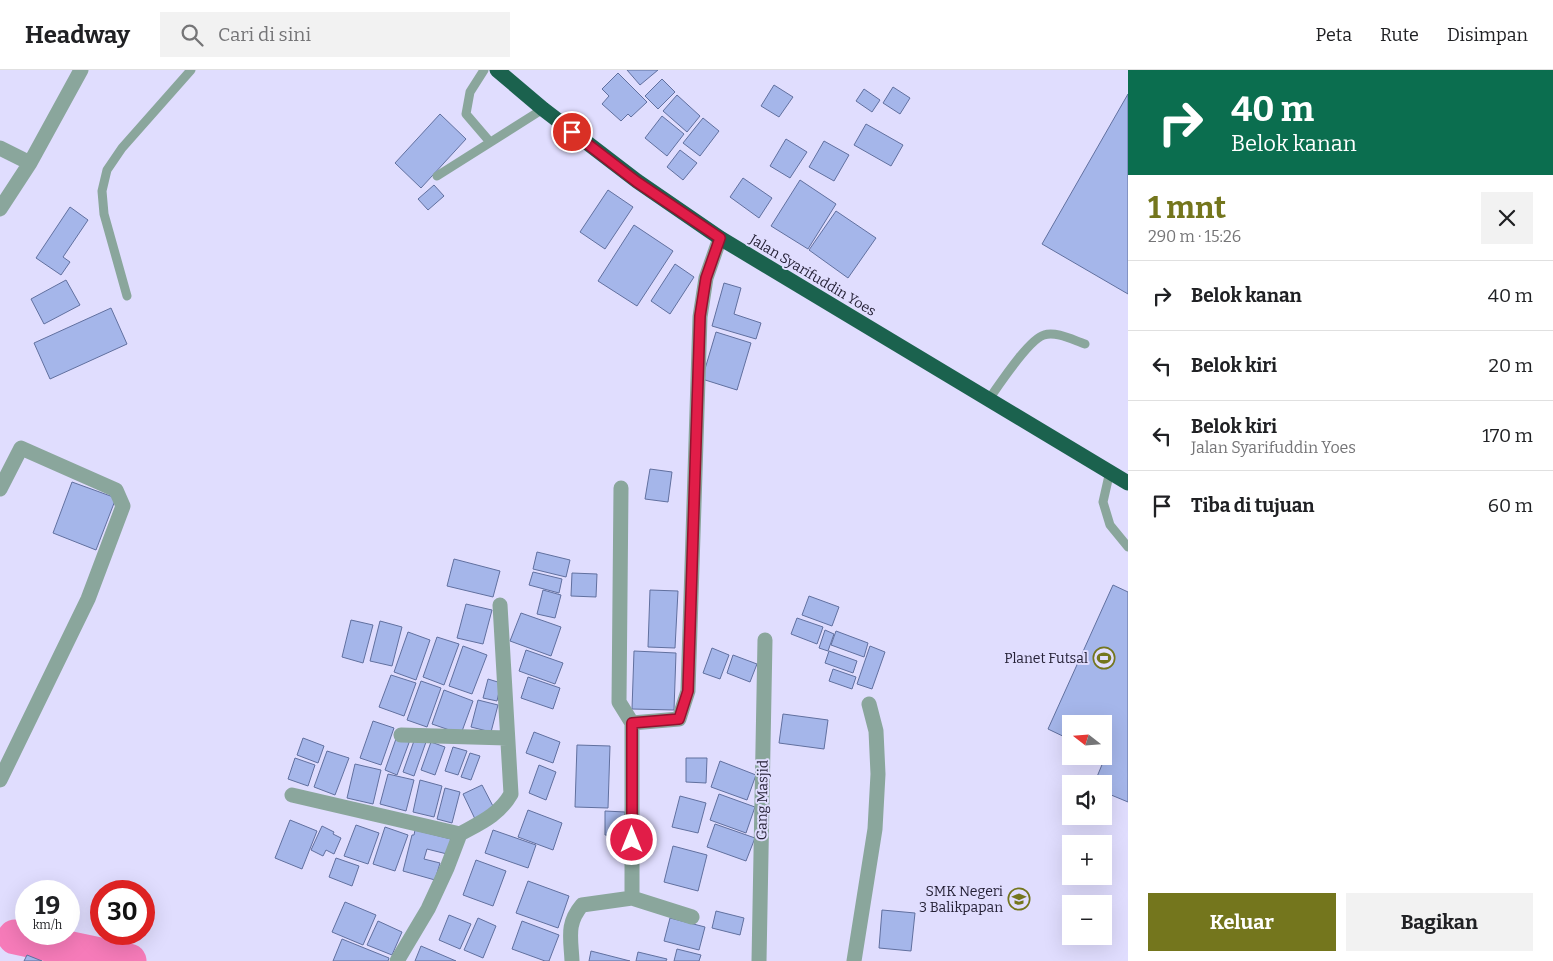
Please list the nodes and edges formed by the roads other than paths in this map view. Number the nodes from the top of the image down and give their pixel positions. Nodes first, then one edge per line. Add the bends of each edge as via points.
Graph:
1 (81, 70) edge
2 (191, 70) edge
3 (484, 70) edge
4 (497, 70) edge
5 (543, 109) junction
6 (490, 142) junction
7 (0, 148) edge
8 (30, 163) junction
9 (437, 176) dead end
10 (0, 209) edge
11 (720, 238) junction
12 (127, 296) dead end
13 (1085, 344) dead end
14 (989, 400) junction
15 (1110, 471) junction
16 (1128, 483) edge
17 (0, 488) edge
18 (621, 488) dead end
19 (1128, 547) edge
20 (500, 604) dead end
21 (765, 640) dead end
22 (869, 704) dead end
23 (632, 723) junction
24 (401, 735) dead end
25 (507, 738) junction
26 (0, 780) edge
27 (292, 795) dead end
28 (460, 834) junction
29 (632, 898) junction
30 (692, 917) dead end
31 (397, 961) edge
32 (572, 961) edge
33 (759, 961) edge
34 (854, 961) edge

1 - 8 street
2 - 12 lane via 122,148 107,170 102,191 104,214
3 - 6 lane via 470,92 466,114
4 - 5 highway, Jalan Syarifuddin Yoes
5 - 6 lane
5 - 11 highway, Jalan Syarifuddin Yoes via 637,182
6 - 9 lane
7 - 8 street
8 - 10 street
11 - 14 highway, Jalan Syarifuddin Yoes
11 - 23 street via 706,278 700,316 688,691 679,719
13 - 14 lane via 1053,334 1043,335 1032,342
14 - 15 highway, Jalan Syarifuddin Yoes
15 - 16 highway, Jalan Syarifuddin Yoes
15 - 19 lane via 1103,502 1110,525
17 - 26 street via 21,448 116,490 123,506 88,599
18 - 23 street via 619,702
20 - 25 street
21 - 33 street, Gang Masjid
22 - 34 street via 876,730 875,829
23 - 29 street
24 - 25 street
25 - 28 street via 511,794 492,817
27 - 28 street
28 - 31 street via 428,909
29 - 30 street
29 - 32 street via 582,904 570,926

